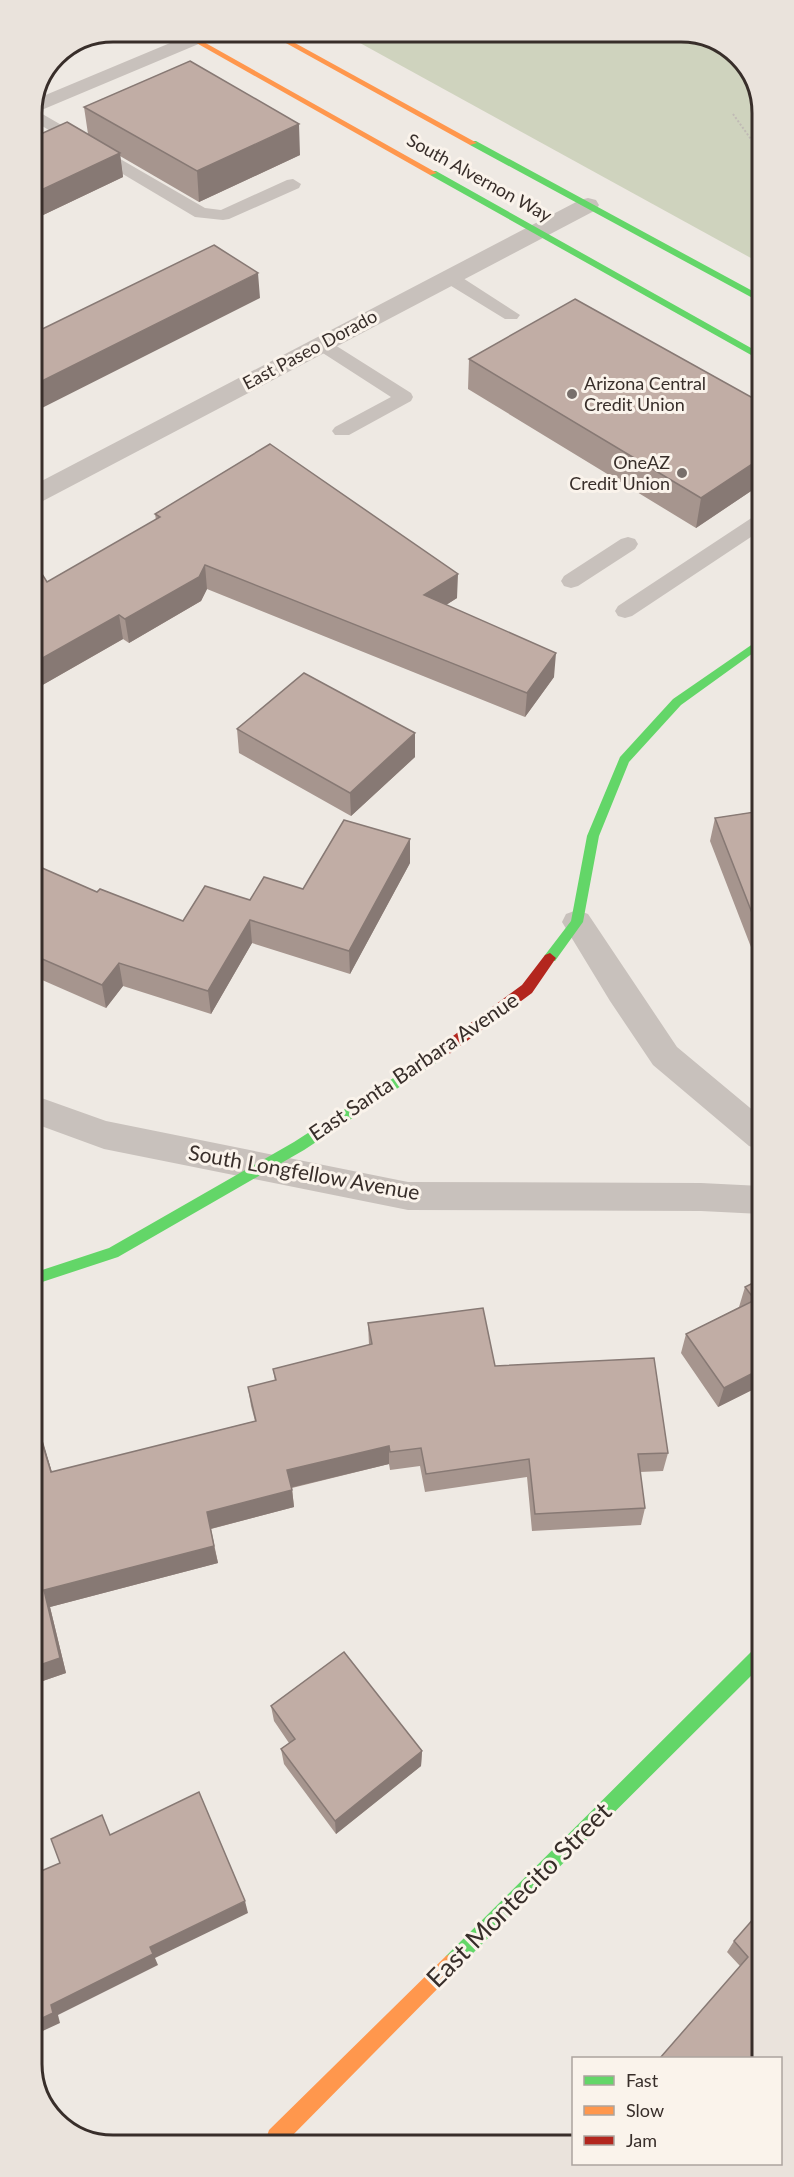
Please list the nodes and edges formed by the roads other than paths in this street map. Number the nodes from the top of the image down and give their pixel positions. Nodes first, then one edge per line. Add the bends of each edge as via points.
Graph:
1 (173, 42) edge
2 (200, 42) edge
3 (288, 42) edge
4 (43, 103) edge
5 (42, 119) edge
6 (293, 184) dead end
7 (588, 205) junction
8 (537, 231) junction
9 (449, 277) junction
10 (752, 295) edge
11 (511, 315) dead end
12 (321, 344) junction
13 (752, 352) edge
14 (342, 431) dead end
15 (42, 491) edge
16 (752, 527) edge
17 (628, 544) dead end
18 (571, 581) dead end
19 (625, 611) dead end
20 (752, 650) edge
21 (578, 922) junction
22 (42, 1112) edge
23 (752, 1128) edge
24 (262, 1167) junction
25 (752, 1200) edge
26 (42, 1276) edge
27 (752, 1663) edge
28 (276, 2135) edge

1 - 4 street
2 - 8 main road, South Alvernon Way
3 - 7 main road, South Alvernon Way
5 - 6 lane via 201,213 223,215
7 - 8 street, East Paseo Dorado
7 - 10 main road, South Alvernon Way
8 - 9 street, East Paseo Dorado
8 - 13 main road, South Alvernon Way
9 - 11 lane
9 - 12 street, East Paseo Dorado
12 - 14 lane via 404,397
12 - 15 street, East Paseo Dorado
16 - 19 lane
17 - 18 lane
20 - 21 main road, East Santa Barbara Avenue via 677,702 624,760 593,836
21 - 23 street via 665,1056
21 - 24 main road, East Santa Barbara Avenue via 527,989 438,1055
22 - 24 street, South Longfellow Avenue via 104,1136
24 - 25 street, South Longfellow Avenue via 408,1196
24 - 26 main road, East Santa Barbara Avenue via 113,1252
27 - 28 main road, East Montecito Street

